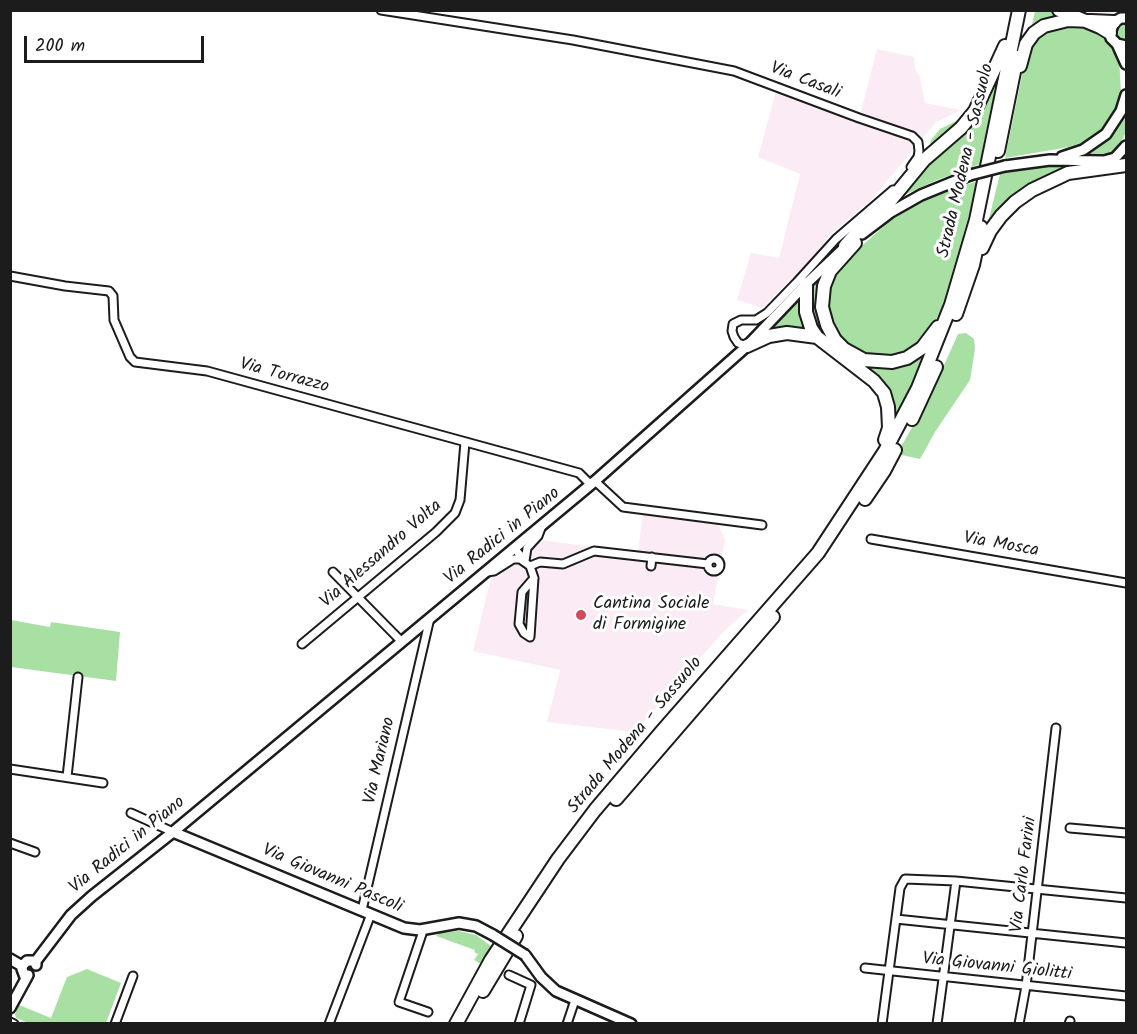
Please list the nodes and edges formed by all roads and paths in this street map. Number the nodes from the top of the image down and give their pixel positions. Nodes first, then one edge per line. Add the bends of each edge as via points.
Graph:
1 (381, 10) edge
2 (1018, 10) edge
3 (1026, 10) edge
4 (1059, 10) edge
5 (1126, 18) edge
6 (1086, 21) junction
7 (1112, 27) junction
8 (1122, 45) edge
9 (1126, 64) edge
10 (1126, 95) edge
11 (1006, 116) junction
12 (1126, 146) edge
13 (1050, 160) junction
14 (1104, 161) junction
15 (1126, 165) edge
16 (866, 231) junction
17 (845, 246) junction
18 (973, 265) junction
19 (10, 276) edge
20 (806, 284) junction
21 (951, 305) junction
22 (817, 337) junction
23 (747, 346) junction
24 (465, 442) junction
25 (879, 470) junction
26 (593, 483) junction
27 (762, 525) dead end
28 (541, 528) junction
29 (871, 538) dead end
30 (515, 549) junction
31 (652, 556) junction
32 (528, 564) junction
33 (708, 564) dead end
34 (651, 566) dead end
35 (333, 572) dead end
36 (484, 573) junction
37 (534, 578) junction
38 (1126, 583) edge
39 (358, 597) junction
40 (430, 618) junction
41 (401, 641) junction
42 (302, 645) dead end
43 (78, 678) dead end
44 (1056, 728) dead end
45 (10, 769) edge
46 (67, 777) junction
47 (103, 783) dead end
48 (131, 813) dead end
49 (1070, 828) dead end
50 (173, 832) junction
51 (1126, 833) edge
52 (10, 843) edge
53 (35, 852) dead end
54 (956, 881) junction
55 (1039, 888) junction
56 (1126, 898) edge
57 (366, 912) junction
58 (896, 919) junction
59 (951, 925) junction
60 (420, 930) junction
61 (1033, 933) junction
62 (1126, 943) edge
63 (10, 959) edge
64 (28, 968) junction
65 (865, 968) dead end
66 (889, 972) junction
67 (509, 975) dead end
68 (132, 976) dead end
69 (944, 978) junction
70 (1026, 986) junction
71 (1126, 996) edge
72 (575, 1000) junction
73 (10, 1008) edge
74 (428, 1012) dead end
75 (115, 1023) edge
76 (329, 1023) edge
77 (456, 1023) edge
78 (465, 1023) edge
79 (519, 1023) edge
80 (567, 1023) edge
81 (631, 1023) edge
82 (882, 1023) edge
83 (938, 1023) edge
84 (1019, 1023) edge

1 - 23 street, Via Casali via 729,70 917,140 918,157 890,194 836,239 767,313 756,320 734,324 734,337
2 - 17 highway via 975,111
2 - 21 highway, Strada Modena - Sassuolo via 976,220
3 - 11 highway, Strada Modena - Sassuolo
4 - 6 highway
5 - 7 street
6 - 7 highway
6 - 11 highway via 1056,21 1034,33 1026,44
7 - 8 street via 1113,42
8 - 9 street
10 - 13 street via 1106,134 1083,150
11 - 18 highway, Strada Modena - Sassuolo
12 - 14 street via 1115,158
13 - 14 street
13 - 16 street, Via Radici in Piano, bridge via 970,175 921,195
14 - 15 street
15 - 18 highway via 1068,173 1032,190 1001,216
16 - 17 street, Via Radici in Piano
16 - 21 highway via 830,271 824,286 822,307 827,325 844,349 864,360 892,362 907,358 932,337
17 - 20 street, Via Radici in Piano
18 - 25 highway, Strada Modena - Sassuolo via 926,392
19 - 24 street, Via Torrazzo via 111,292 114,320 135,362 202,369
20 - 22 highway via 806,312
20 - 23 street, Via Radici in Piano
21 - 25 highway, Strada Modena - Sassuolo
22 - 23 highway via 787,333
22 - 25 highway via 884,393 889,428
23 - 26 street, Via Radici in Piano
24 - 26 street, Via Torrazzo via 579,473
24 - 39 street, Via Alessandro Volta via 460,500 455,513
25 - 77 highway, Strada Modena - Sassuolo via 818,553 595,810 490,960
25 - 78 highway, Strada Modena - Sassuolo via 825,556 595,824 532,910
26 - 27 street via 623,507
26 - 28 street, Via Radici in Piano
28 - 30 street, Via Radici in Piano
28 - 32 street via 527,548
29 - 38 street, Via Mosca
30 - 32 street
30 - 36 street, Via Radici in Piano
31 - 32 street via 594,551 563,564
31 - 33 street
31 - 34 street
32 - 36 street via 513,560
32 - 37 street
35 - 39 street
36 - 40 street, Via Radici in Piano
37 - 37 street via 522,592 519,624 530,637
39 - 41 street
39 - 42 street, Via Alessandro Volta
40 - 41 street, Via Radici in Piano
40 - 57 street, Via Mariano
41 - 50 street, Via Radici in Piano
43 - 46 street
44 - 55 street, Via Carlo Farini
45 - 46 street
46 - 47 street
48 - 50 street
49 - 51 street
50 - 57 street, Via Giovanni Pascoli
50 - 64 street, Via Radici in Piano via 71,915
52 - 53 street
54 - 55 street
54 - 58 street via 905,879
54 - 59 street
55 - 56 street
55 - 61 street, Via Carlo Farini
57 - 60 street, Via Giovanni Pascoli via 404,928
57 - 76 street, Via Mariano
58 - 59 street
58 - 66 street
59 - 61 street
59 - 69 street
60 - 72 street, Via Giovanni Pascoli, bridge via 459,922 476,926 525,955 548,985
60 - 74 street via 422,934 399,1002
61 - 62 street
61 - 70 street, Via Carlo Farini
63 - 64 street
64 - 73 street, Via Radici in Piano
65 - 66 street, Via Giovanni Giolitti
66 - 69 street, Via Giovanni Giolitti
66 - 82 street
67 - 79 street via 531,985
68 - 75 street
69 - 70 street, Via Giovanni Giolitti
69 - 83 street
70 - 71 street, Via Giovanni Giolitti
70 - 84 street, Via Carlo Farini
72 - 80 street
72 - 81 street, Via Giovanni Pascoli

